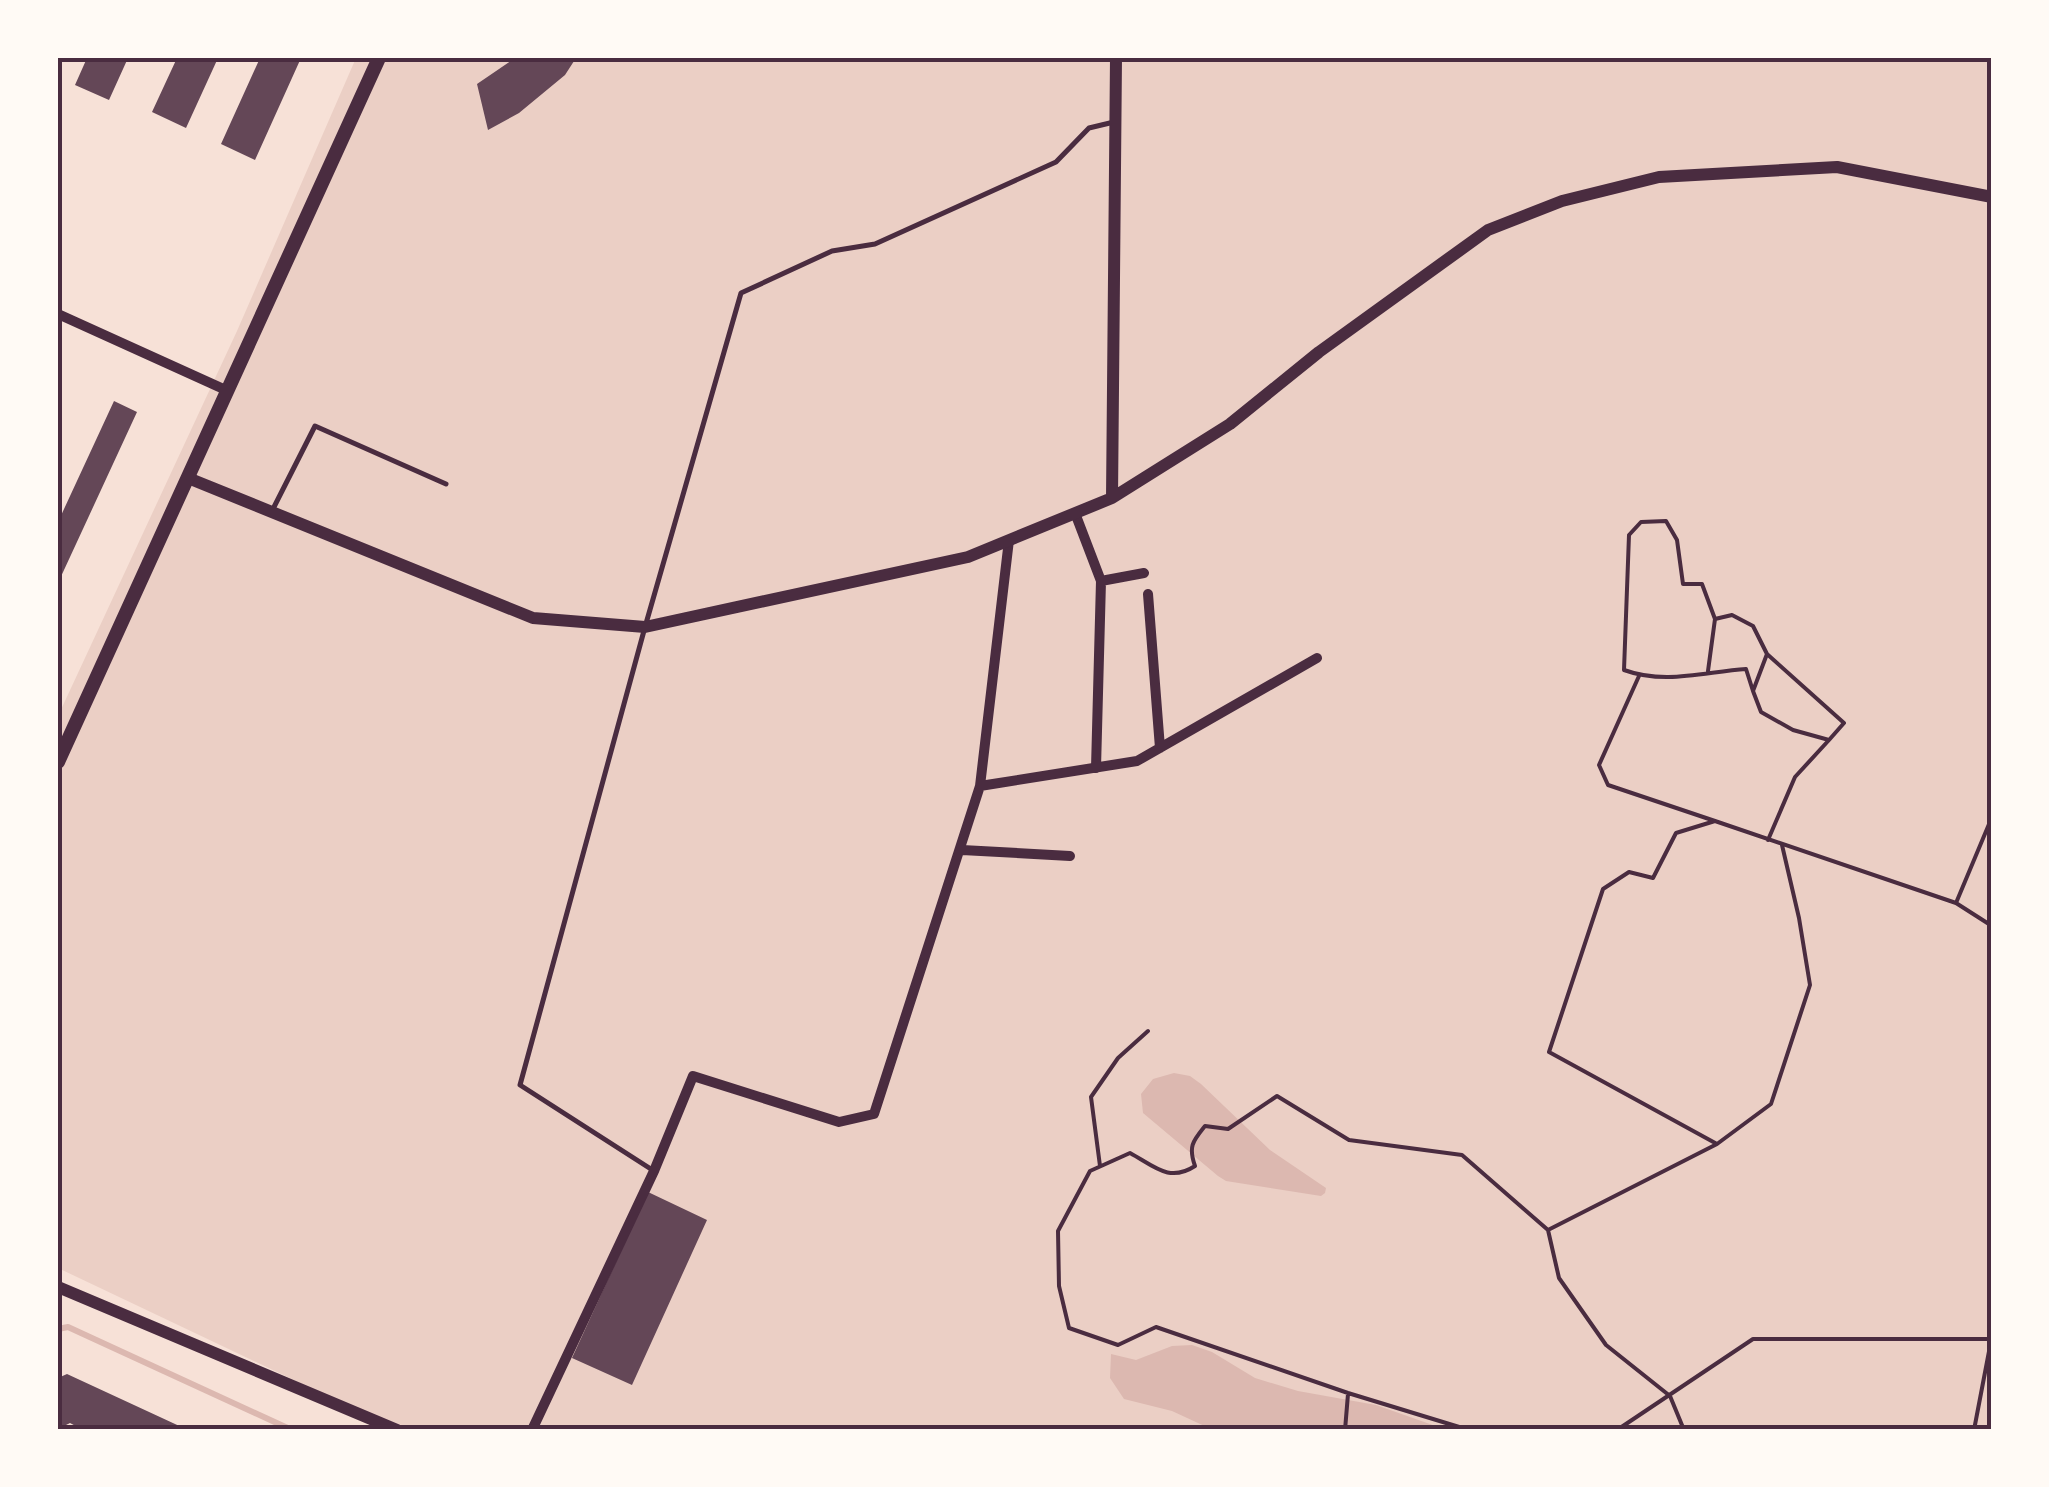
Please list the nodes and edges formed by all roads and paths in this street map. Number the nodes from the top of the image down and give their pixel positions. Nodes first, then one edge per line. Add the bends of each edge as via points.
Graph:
1 (379, 58) edge
2 (1116, 58) edge
3 (1114, 122) junction
4 (1992, 197) edge
5 (58, 314) edge
6 (228, 390) junction
7 (188, 478) junction
8 (446, 484) dead end
9 (1112, 498) junction
10 (272, 512) junction
11 (1075, 514) junction
12 (1008, 540) junction
13 (1144, 572) dead end
14 (1101, 581) junction
15 (1148, 594) dead end
16 (1716, 619) junction
17 (645, 627) junction
18 (1767, 654) junction
19 (1318, 658) dead end
20 (1708, 672) junction
21 (1638, 676) junction
22 (1753, 691) junction
23 (1828, 740) junction
24 (1160, 748) junction
25 (58, 762) edge
26 (1096, 768) junction
27 (980, 786) junction
28 (1992, 818) edge
29 (1716, 821) junction
30 (1768, 840) junction
31 (1782, 845) junction
32 (962, 850) junction
33 (1070, 856) dead end
34 (1956, 904) junction
35 (1992, 926) edge
36 (1148, 1031) dead end
37 (1717, 1144) junction
38 (1100, 1166) junction
39 (654, 1171) junction
40 (1548, 1230) junction
41 (58, 1287) edge
42 (1991, 1339) edge
43 (1348, 1395) junction
44 (1670, 1396) junction
45 (397, 1430) edge
46 (532, 1430) edge
47 (1345, 1430) edge
48 (1469, 1430) edge
49 (1617, 1430) edge
50 (1684, 1430) edge
51 (1974, 1430) edge

1 - 6 main road
2 - 3 street
3 - 9 street
3 - 17 lane via 1089,128 1056,162 875,244 832,251 741,294
4 - 9 street via 1837,167 1659,176 1562,200 1488,230 1230,424
5 - 6 street
6 - 7 main road
7 - 10 street
7 - 25 main road
8 - 10 lane via 314,426
9 - 11 street
10 - 17 street via 533,618
11 - 12 street
11 - 14 street
12 - 17 street via 968,557
12 - 27 street
13 - 14 street
14 - 26 street
15 - 24 street
16 - 18 path via 1732,616 1754,626
16 - 20 path
16 - 21 path via 1702,584 1683,584 1677,540 1666,521 1641,522 1628,534 1624,670
17 - 39 lane via 520,1085
18 - 22 path
18 - 23 path via 1844,723
19 - 24 street
20 - 21 path
20 - 22 path via 1746,669
21 - 29 path via 1599,765 1608,786
22 - 23 path via 1761,712
23 - 30 path via 1795,777
24 - 26 street via 1136,761
26 - 27 street
27 - 32 street
28 - 34 path
29 - 30 path
29 - 37 path via 1676,833 1653,878 1629,872 1604,889 1549,1052
30 - 31 path
31 - 34 path
31 - 37 path via 1810,985 1771,1104
32 - 33 street
32 - 39 street via 874,1114 840,1122 693,1076
34 - 35 path
36 - 38 path via 1118,1058 1091,1097
37 - 40 path
38 - 40 path via 1130,1153 1182,1175 1194,1166 1192,1140 1205,1126 1228,1129 1277,1096 1349,1140 1462,1155
38 - 43 path via 1090,1171 1058,1231 1059,1286 1069,1328 1118,1345 1156,1327
39 - 46 street
40 - 44 path via 1559,1278 1606,1345
41 - 45 street
42 - 44 path via 1753,1338
42 - 51 path
43 - 47 path
43 - 48 path
44 - 49 path
44 - 50 path

